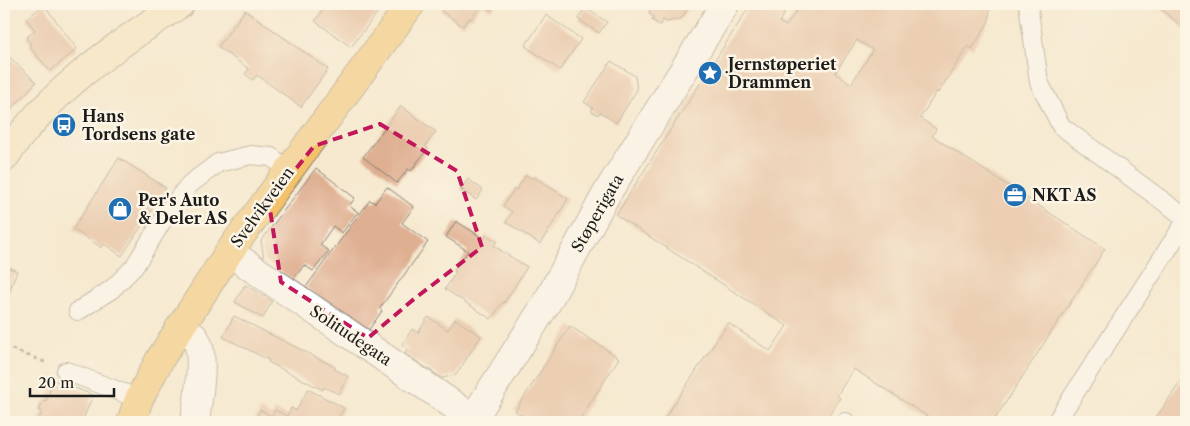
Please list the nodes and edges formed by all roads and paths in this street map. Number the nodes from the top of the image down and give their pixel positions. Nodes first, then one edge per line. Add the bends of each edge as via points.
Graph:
1 (180, 4) edge
2 (411, 4) edge
3 (725, 4) edge
4 (1028, 4) edge
5 (4, 158) edge
6 (289, 170) junction
7 (1186, 220) edge
8 (229, 252) junction
9 (78, 311) dead end
10 (179, 329) junction
11 (4, 346) edge
12 (66, 371) joint
13 (135, 411) edge
14 (472, 420) edge
15 (195, 422) edge
16 (1056, 422) edge

1 - 5 main road via 99,59 70,84 27,128
2 - 6 main road, Svelvikveien
3 - 14 street, Støperigata via 607,193 546,304
4 - 7 lane via 1040,82 1061,126
6 - 8 main road, Svelvikveien
6 - 9 lane via 271,157 250,155 218,164 190,184 169,210 134,267 112,288
7 - 16 lane
8 - 10 main road, Svelvikveien
8 - 14 street, Solitudegata
10 - 13 main road, Svelvikveien via 160,359
10 - 15 street via 194,336 199,348 201,369
11 - 12 path
12 - 13 lane

